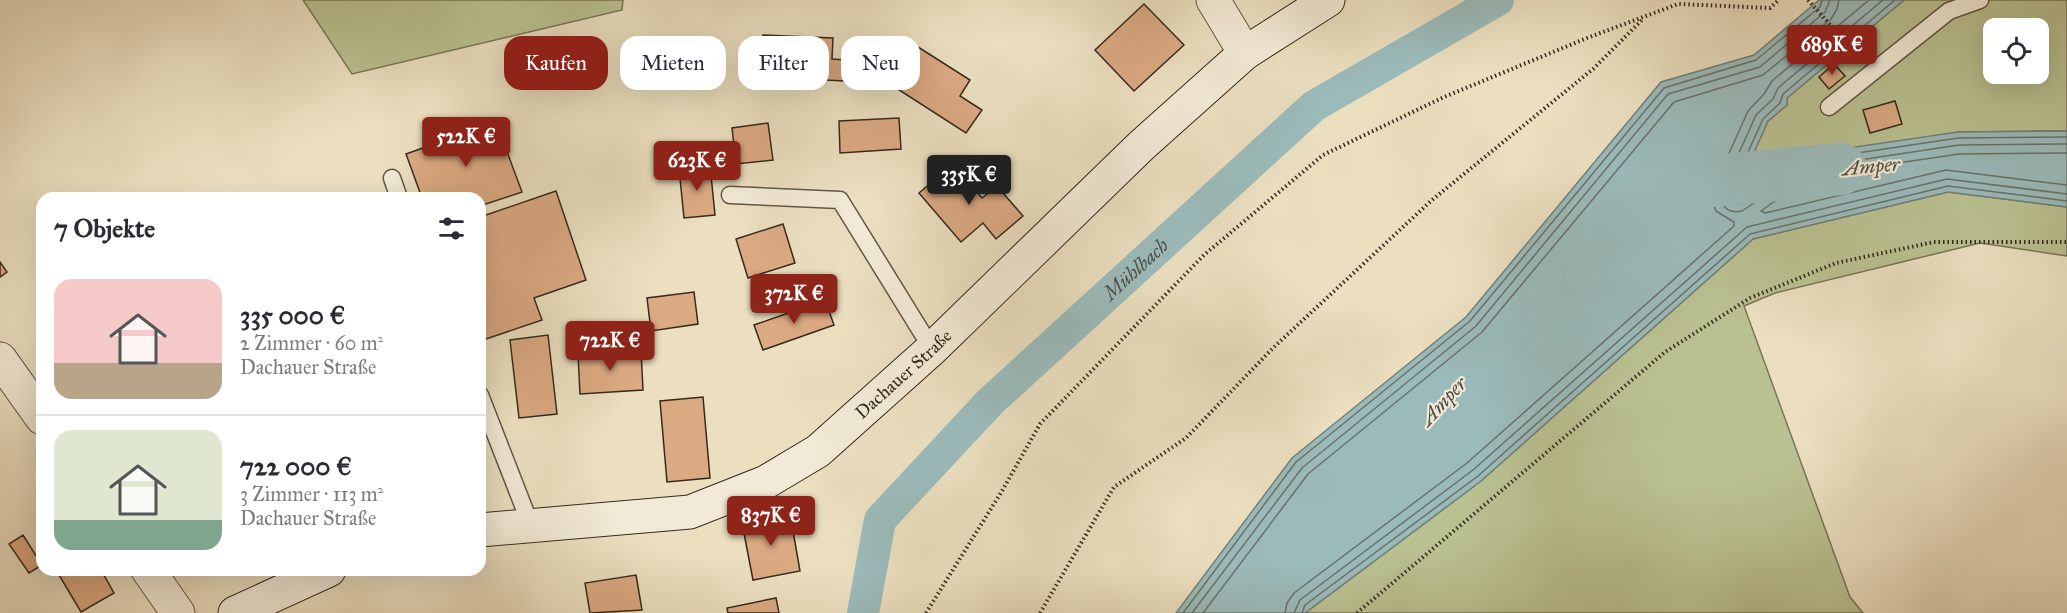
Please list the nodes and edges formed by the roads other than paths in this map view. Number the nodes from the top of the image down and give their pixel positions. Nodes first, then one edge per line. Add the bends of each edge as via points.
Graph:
1 (1213, 0) edge
2 (1328, 0) edge
3 (1980, 0) edge
4 (1245, 54) junction
5 (1829, 107) dead end
6 (392, 178) dead end
7 (397, 192) edge
8 (730, 195) dead end
9 (932, 349) junction
10 (0, 359) edge
11 (36, 410) edge
12 (486, 410) edge
13 (531, 526) junction
14 (486, 530) edge
15 (152, 576) edge
16 (316, 576) edge
17 (178, 613) edge
18 (235, 613) edge

1 - 4 main road
2 - 4 main road, Dachauer Straße
3 - 5 lane via 1949,11
4 - 9 main road, Dachauer Straße via 1141,146
6 - 7 lane
8 - 9 lane via 840,200
9 - 13 main road, Dachauer Straße via 818,451 766,482 690,512
10 - 11 main road
12 - 13 lane
13 - 14 main road, Dachauer Straße
15 - 17 main road
16 - 18 main road

